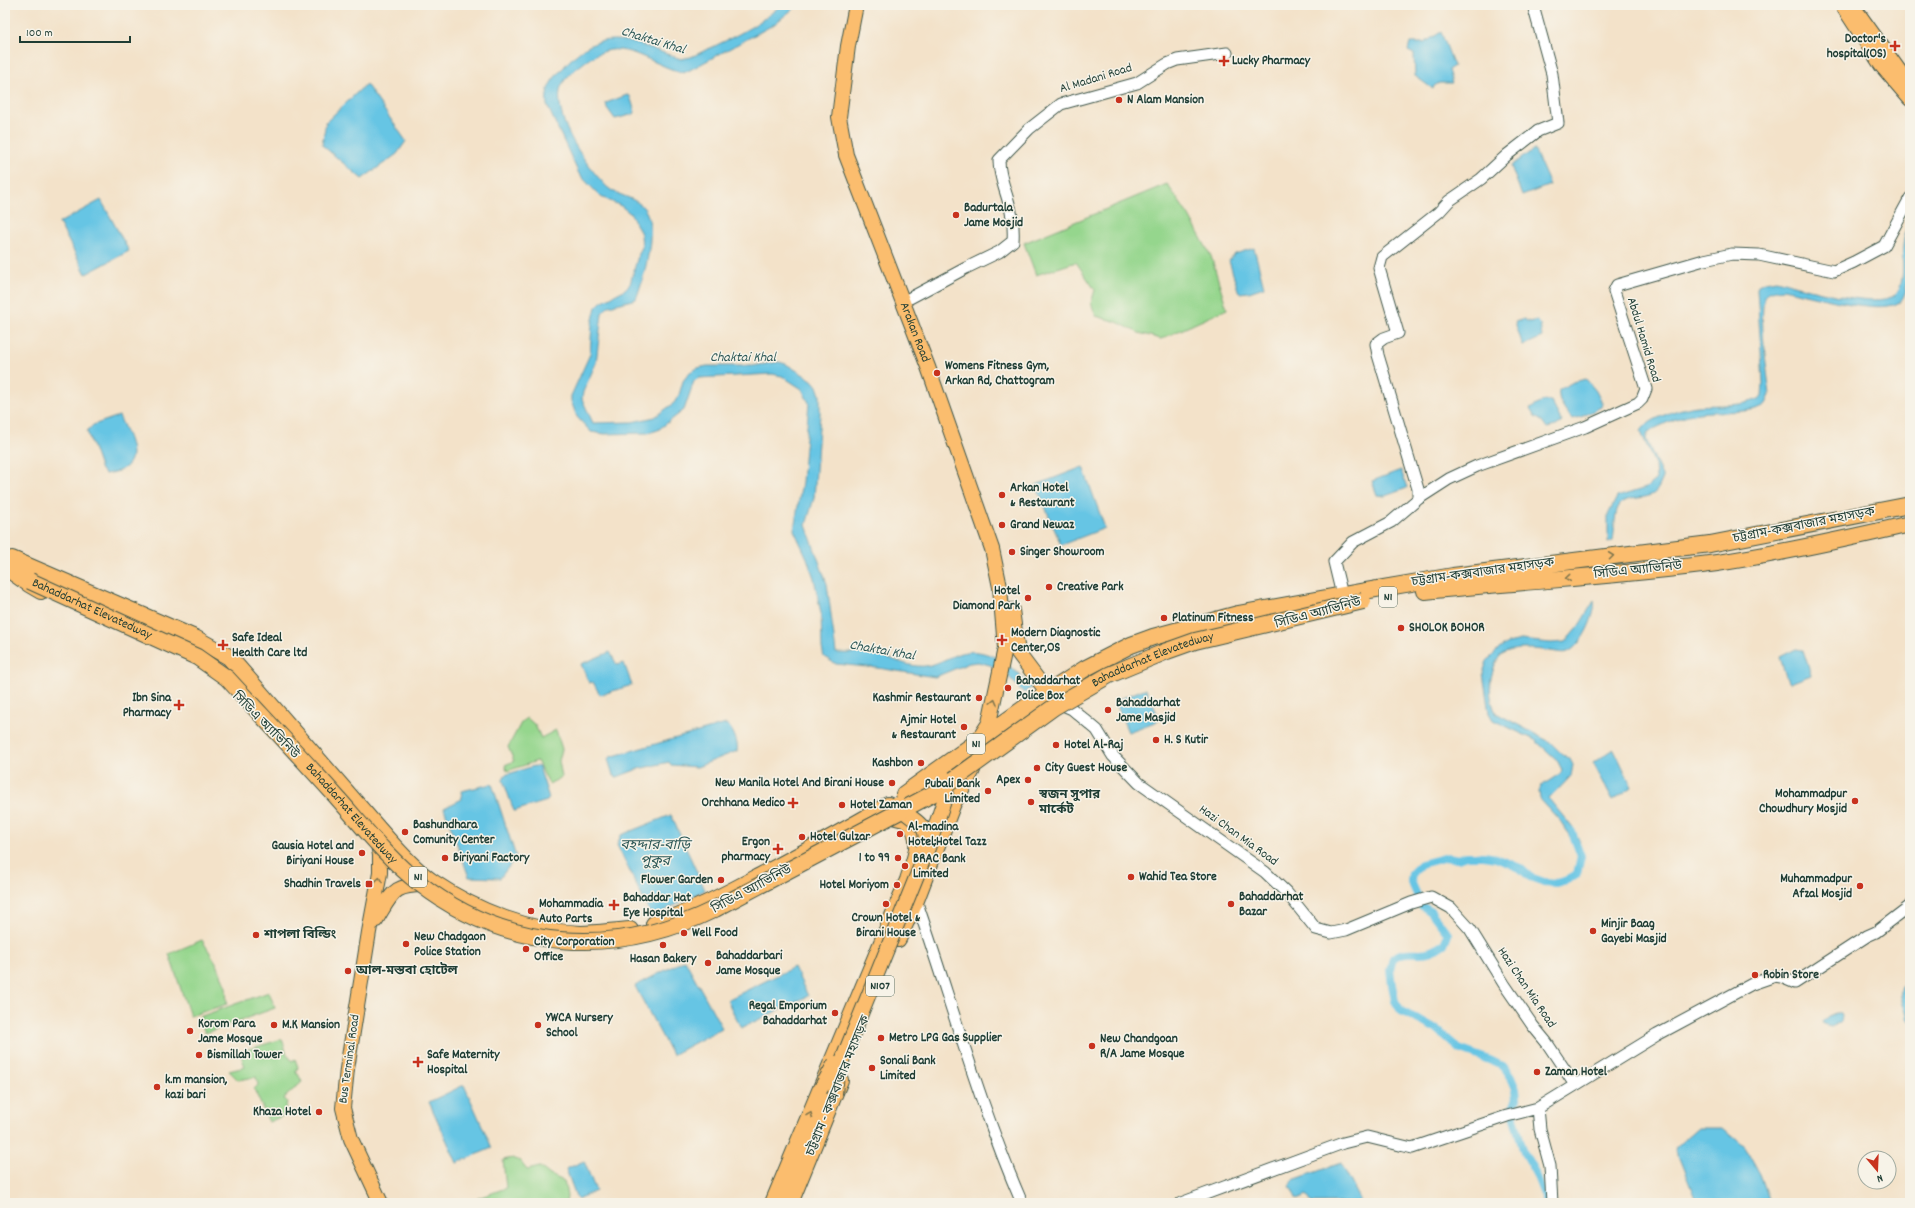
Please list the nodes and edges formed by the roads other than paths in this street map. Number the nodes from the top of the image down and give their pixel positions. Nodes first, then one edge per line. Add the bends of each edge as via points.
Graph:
1 (856, 5) edge
2 (864, 5) edge
3 (1533, 5) edge
4 (1842, 5) edge
5 (1852, 5) edge
6 (1227, 53) dead end
7 (1910, 86) edge
8 (1910, 99) edge
9 (1910, 198) edge
10 (910, 298) junction
11 (1418, 499) junction
12 (1910, 505) edge
13 (1910, 514) edge
14 (1910, 519) edge
15 (1910, 524) edge
16 (1682, 547) junction
17 (7, 562) edge
18 (1615, 574) junction
19 (1379, 594) junction
20 (1354, 596) junction
21 (1048, 693) junction
22 (1063, 705) junction
23 (971, 748) junction
24 (972, 770) junction
25 (946, 782) junction
26 (900, 807) junction
27 (377, 838) junction
28 (429, 886) junction
29 (916, 900) junction
30 (1910, 906) edge
31 (369, 932) junction
32 (1575, 1085) junction
33 (828, 1092) junction
34 (1538, 1108) junction
35 (785, 1176) junction
36 (800, 1180) junction
37 (381, 1203) edge
38 (773, 1203) edge
39 (790, 1203) edge
40 (1022, 1203) edge
41 (1181, 1203) edge
42 (1552, 1203) edge

23 -> 1 main road, Arakan Road via 989,724 1005,655 1000,587 988,533 928,367 846,155 839,117 842,81
2 - 10 main road, Arakan Road via 846,123 872,202
3 - 11 street via 1552,74 1558,124 1538,131 1481,179 1449,201 1439,212 1382,257 1379,268 1398,333 1376,344 1418,489
4 - 8 main road via 1881,65
5 - 7 main road
6 - 10 street, Al Madani Road via 1177,60 1137,83 1061,104 1029,129 999,160 999,173 1014,228 1013,241 999,252
9 - 11 street, Abdul Hamid Road via 1884,246 1834,271 1759,255 1732,254 1617,285 1614,291 1646,388 1642,399 1585,427 1449,479
10 - 21 main road, Arakan Road via 934,356 1002,548 1018,654
11 - 20 street, Abdul Hamid Road via 1391,522 1353,542 1334,562
12 - 16 highway, চট্টগ্রাম-কক্সবাজার মহাসড়ক via 1798,528
13 - 16 highway via 1711,552 1690,553
14 - 18 highway via 1746,551 1629,566
15 - 18 highway, সিডিএ অ্যাভিনিউ / N1 via 1842,540 1717,563
19 -> 16 highway, চট্টগ্রাম-কক্সবাজার মহাসড়ক via 1453,576
17 - 26 highway, সিডিএ অ্যাভিনিউ / N1 via 195,638 229,657 403,856 433,883 483,911 512,922 548,931 582,934 637,929 668,920 844,832
17 - 26 highway, Bahaddarhat Elevatedway / N1, bridge via 32,578 197,657 214,668 227,678 382,849 419,883 465,912 512,932 583,942 633,938 669,929 709,912
17 - 27 highway, সিডিএ অ্যাভিনিউ / N1 via 29,584 186,659 221,682
18 -> 19 highway, সিডিএ অ্যাভিনিউ / N1 via 1403,594
19 - 20 highway, সিডিএ অ্যাভিনিউ / N1
20 - 21 highway via 1238,614 1153,637 1086,668
20 - 22 highway, সিডিএ অ্যাভিনিউ / N1 via 1165,656 1102,682
20 - 25 highway, Bahaddarhat Elevatedway / N1, bridge via 1195,641 1119,670 1054,707
21 - 22 main road, Arakan Road
21 - 23 highway, সিডিএ অ্যাভিনিউ / N1
22 - 24 highway, সিডিএ অ্যাভিনিউ / N1
22 - 32 street, Hazi Chan Mia Road via 1072,709 1097,730 1113,756 1139,783 1265,872 1287,893 1316,929 1331,933 1346,930 1431,897 1451,908 1470,929 1504,984
23 - 26 highway, সিডিএ অ্যাভিনিউ / N1
24 - 26 highway, সিডিএ অ্যাভিনিউ / N1
24 - 29 highway, চট্টগ্রাম - কক্সবাজার মহাসড়ক / N107 via 953,803
25 - 26 highway, Bahaddarhat Elevatedway / N1, bridge
25 - 33 main road, bridge via 944,802 928,848
26 - 28 highway, সিডিএ অ্যাভিনিউ / N1 via 841,843 704,916 655,935 634,939 569,942 506,928 465,910
26 - 33 highway, N107 via 912,825 918,844 908,880
27 - 28 highway, সিডিএ অ্যাভিনিউ / N1
31 -> 27 main road, Bus Terminal Road via 380,873
28 - 31 main road, Bus Terminal Road via 410,885 397,890 385,904
29 - 33 highway, চট্টগ্রাম - কক্সবাজার মহাসড়ক / N107
29 - 40 street via 975,1083
30 - 32 street via 1876,932 1795,983 1775,976 1752,984 1657,1035
31 - 37 main road, Bus Terminal Road via 347,1069 343,1113 351,1139
32 - 34 street
35 -> 33 highway, N107
33 - 36 highway, চট্টগ্রাম - কক্সবাজার মহাসড়ক / N107
34 - 41 street via 1412,1148 1367,1137 1343,1143
34 - 42 street via 1540,1129 1550,1166
35 - 36 main road via 810,1133
35 - 38 highway, N107
36 - 39 highway, চট্টগ্রাম - কক্সবাজার মহাসড়ক / N107

